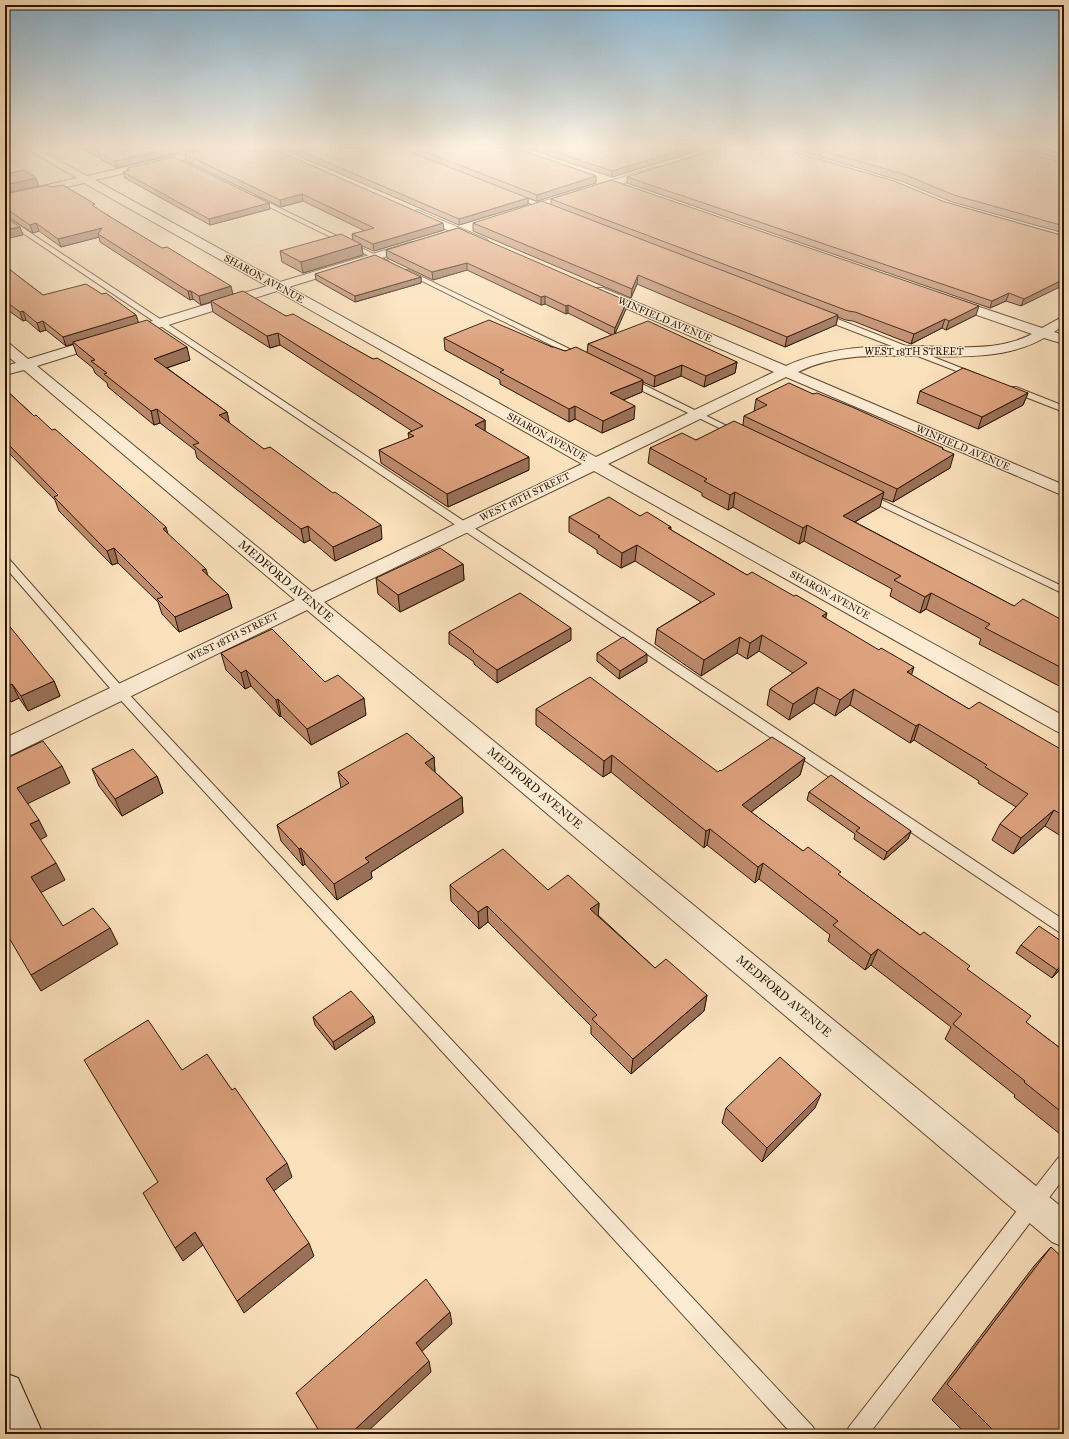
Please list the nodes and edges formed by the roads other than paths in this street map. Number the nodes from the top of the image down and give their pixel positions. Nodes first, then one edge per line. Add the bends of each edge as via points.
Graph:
1 (150, 215) edge
2 (291, 215) edge
3 (422, 215) edge
4 (510, 215) edge
5 (504, 217) edge
6 (5, 218) edge
7 (476, 226) edge
8 (459, 231) junction
9 (442, 236) edge
10 (427, 241) edge
11 (494, 246) edge
12 (376, 256) junction
13 (588, 286) edge
14 (278, 287) junction
15 (936, 296) edge
16 (815, 313) edge
17 (1064, 320) edge
18 (162, 322) junction
19 (1041, 332) junction
20 (1064, 340) edge
21 (5, 347) edge
22 (912, 351) junction
23 (590, 362) edge
24 (15, 367) edge
25 (786, 372) junction
26 (619, 376) edge
27 (984, 378) edge
28 (1006, 386) edge
29 (1064, 408) edge
30 (698, 414) junction
31 (748, 438) edge
32 (595, 464) junction
33 (1064, 491) edge
34 (863, 494) edge
35 (465, 526) junction
36 (5, 560) edge
37 (1064, 591) edge
38 (310, 601) junction
39 (120, 692) junction
40 (1064, 726) edge
41 (5, 748) edge
42 (1064, 928) edge
43 (1064, 1164) edge
44 (1034, 1205) junction
45 (1064, 1230) edge
46 (5, 1391) edge
47 (24, 1434) edge
48 (806, 1434) edge
49 (856, 1434) edge

1 - 14 street, SHARON AVENUE
2 - 12 lane
3 - 8 street
4 - 5 street
6 - 18 lane
7 - 8 street
8 - 9 street
8 - 11 street
10 - 12 street
12 - 14 street
12 - 23 lane
13 - 25 street, WINFIELD AVENUE
14 - 18 street
14 - 32 street, SHARON AVENUE
15 - 19 street
16 - 22 lane
17 - 19 street, WEST 18TH STREET
18 - 24 street
18 - 35 lane
19 - 20 street
19 - 22 street, WEST 18TH STREET via 1036,338 1025,342 990,350
21 - 24 street, MEDFORD AVENUE
22 - 25 street, WEST 18TH STREET via 876,350 843,354 813,360
22 - 27 lane
24 - 38 street, MEDFORD AVENUE
25 - 30 street, WEST 18TH STREET
25 - 33 street, WINFIELD AVENUE
26 - 30 lane
28 - 29 lane
30 - 31 lane
30 - 32 street, WEST 18TH STREET
32 - 35 street, WEST 18TH STREET
32 - 40 street, SHARON AVENUE
34 - 37 lane
35 - 38 street, WEST 18TH STREET
35 - 42 lane
36 - 39 lane
38 - 39 street, WEST 18TH STREET
38 - 44 street, MEDFORD AVENUE
39 - 41 street, WEST 18TH STREET
39 - 48 lane
43 - 44 lane
44 - 45 street, MEDFORD AVENUE
44 - 49 lane
46 - 47 street

